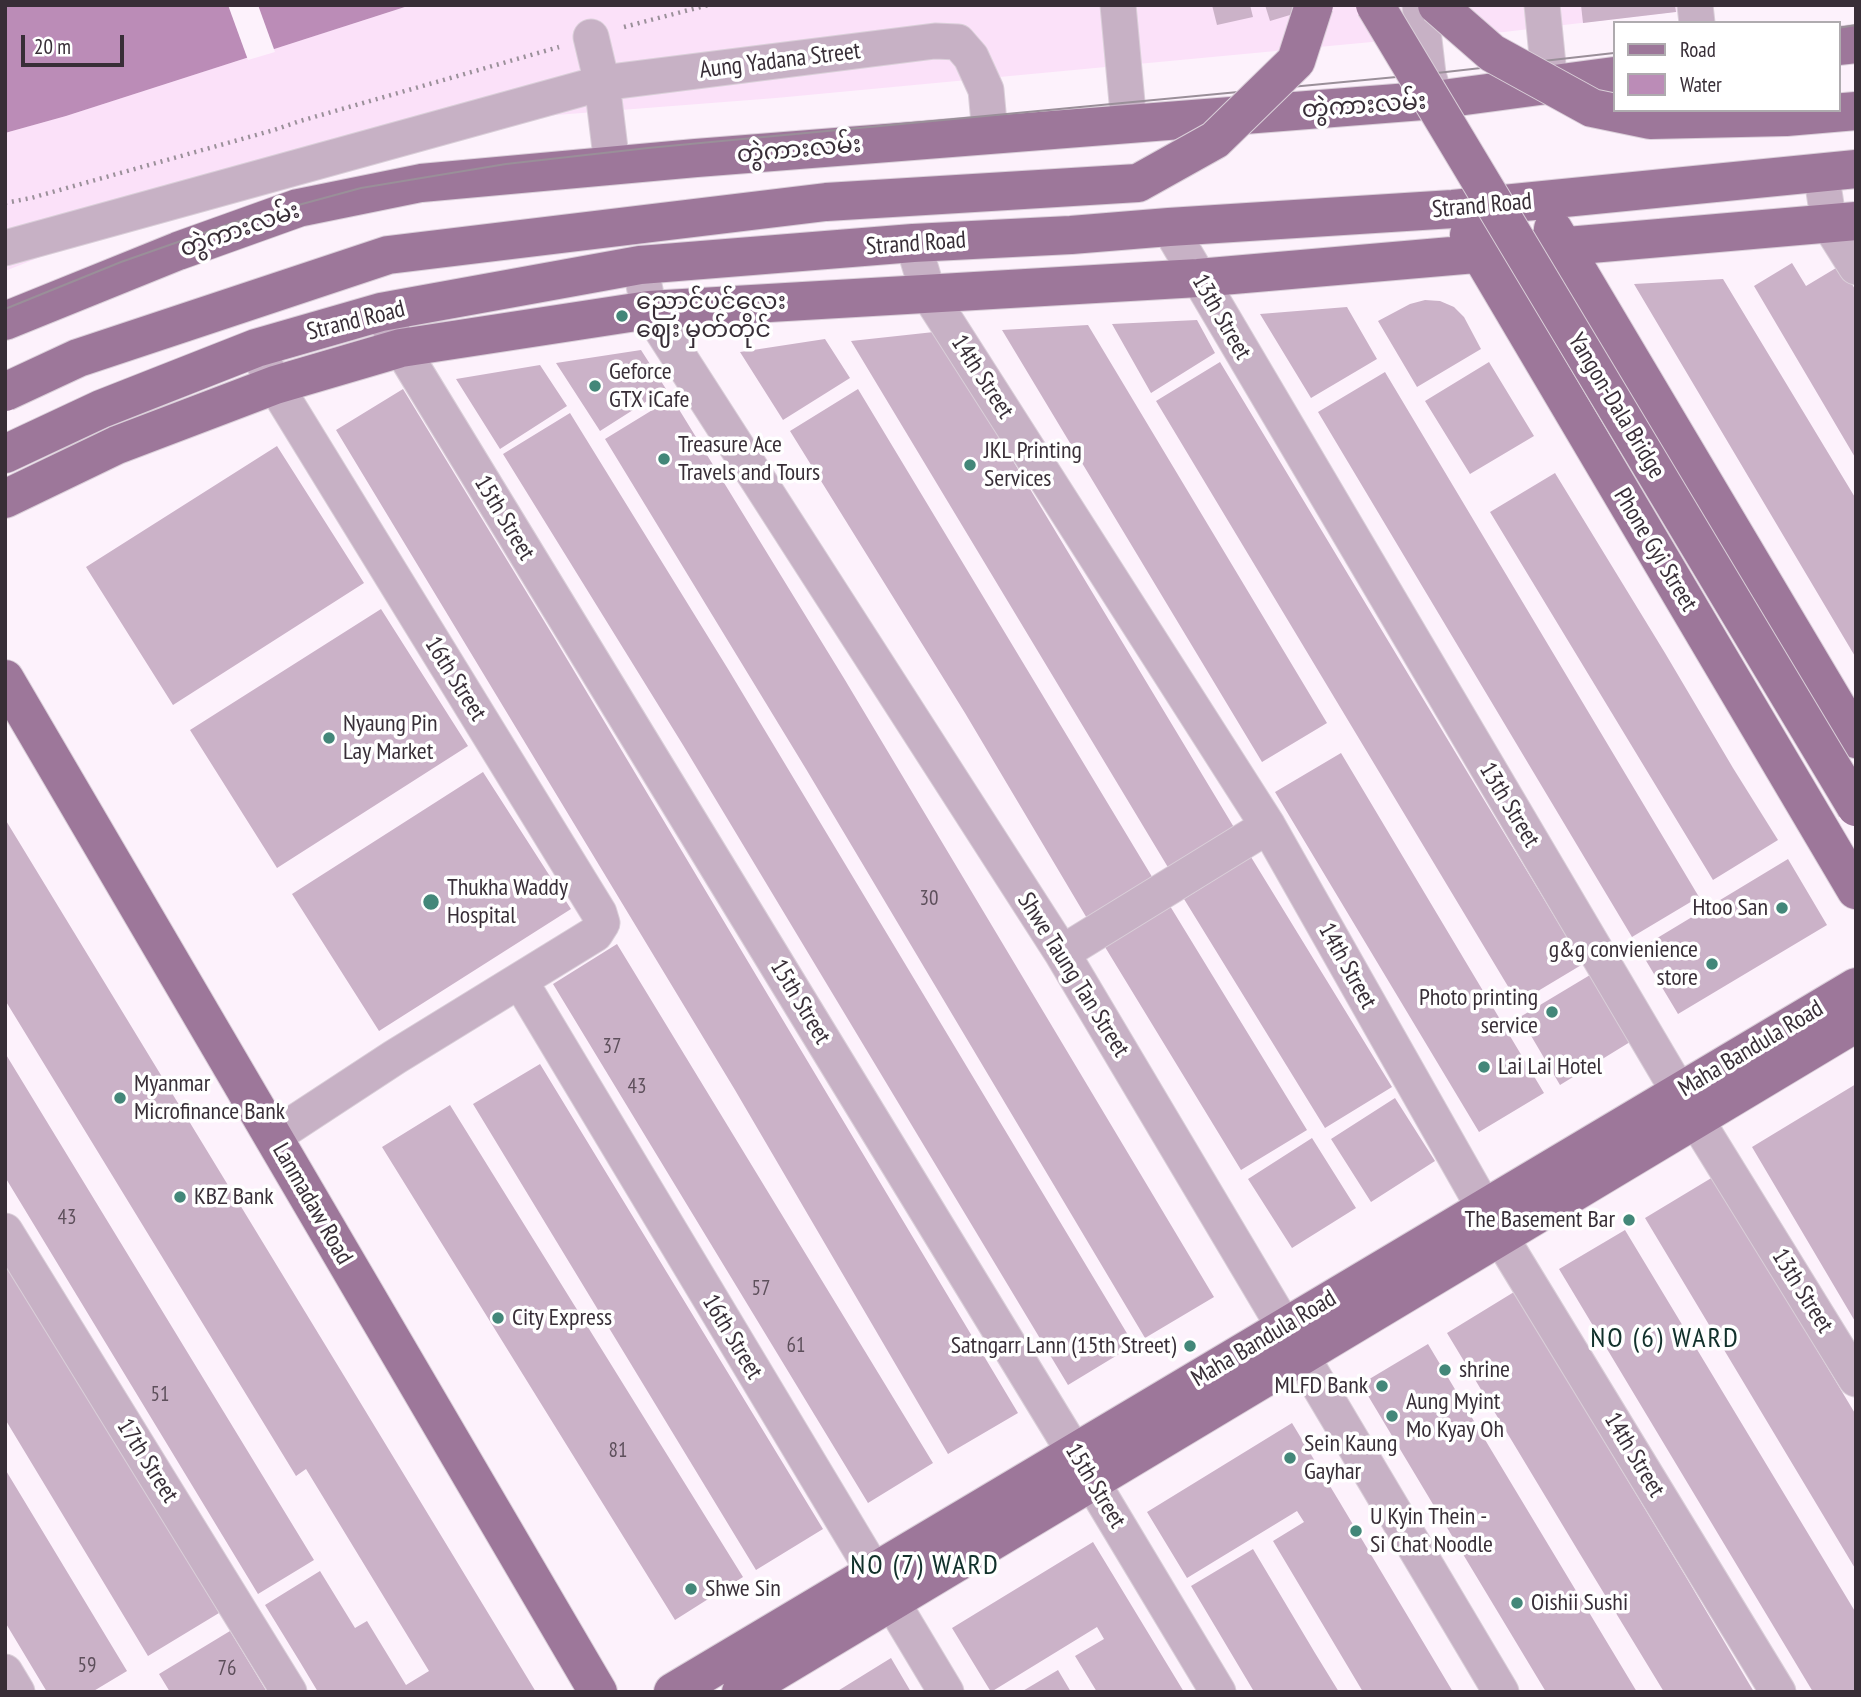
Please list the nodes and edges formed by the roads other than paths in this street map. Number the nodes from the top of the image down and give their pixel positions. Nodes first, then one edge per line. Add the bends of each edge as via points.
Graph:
1 (1118, 5) edge
2 (1314, 5) edge
3 (1375, 5) edge
4 (1420, 5) edge
5 (1437, 5) edge
6 (1542, 5) edge
7 (591, 37) road end
8 (1612, 76) edge
9 (602, 83) junction
10 (1550, 85) junction
11 (1435, 100) junction
12 (1856, 111) edge
13 (1129, 124) junction
14 (990, 134) junction
15 (612, 165) junction
16 (1838, 170) edge
17 (1536, 201) junction
18 (1453, 209) junction
19 (1842, 223) edge
20 (1169, 227) junction
21 (913, 243) junction
22 (1564, 247) junction
23 (5, 248) edge
24 (1481, 254) junction
25 (640, 265) junction
26 (1856, 267) edge
27 (1198, 278) junction
28 (928, 293) junction
29 (649, 310) junction
30 (381, 312) junction
31 (5, 321) edge
32 (256, 348) junction
33 (401, 348) junction
34 (275, 385) junction
35 (5, 392) edge
36 (5, 454) edge
37 (5, 499) edge
38 (5, 679) edge
39 (1856, 739) edge
40 (1856, 807) edge
41 (1268, 826) junction
42 (1856, 890) edge
43 (1062, 953) junction
44 (520, 981) junction
45 (1856, 987) edge
46 (1856, 1023) edge
47 (1687, 1106) junction
48 (273, 1137) junction
49 (1492, 1222) junction
50 (5, 1231) edge
51 (1293, 1341) junction
52 (1856, 1379) edge
53 (1083, 1467) junction
54 (882, 1587) junction
55 (5, 1672) edge
56 (18, 1692) edge
57 (289, 1692) edge
58 (598, 1692) edge
59 (673, 1692) edge
60 (741, 1692) edge
61 (946, 1692) edge
62 (1218, 1692) edge
63 (1501, 1692) edge
64 (1778, 1692) edge

1 - 13 street
2 - 35 main road, bridge via 1296,61 1215,140 1138,183 827,202 388,255 78,358
3 - 40 main road, Yangon-Dala Bridge, bridge
4 - 11 street
5 - 12 main road, bridge via 1492,53 1592,108 1650,120
6 - 10 street
7 - 9 street
8 - 10 main road, တွဲကားလမ်း
9 - 14 street, Aung Yadana Street via 935,41 958,42 971,57 986,90
9 - 15 street
9 - 23 street, Aung Yadana Street
10 - 11 main road, တွဲကားလမ်း
11 - 13 main road, တွဲကားလမ်း
13 - 14 main road, တွဲကားလမ်း
14 - 15 main road, တွဲကားလမ်း
15 - 31 main road, တွဲကားလမ်း via 421,183 298,208
16 - 17 main road, Strand Road
16 - 19 street
17 - 18 main road, Strand Road
17 - 22 main road
18 - 20 main road, Strand Road
18 - 24 main road, Phone Gyi Street
19 - 22 main road, Strand Road
19 - 26 street
20 - 21 main road, Strand Road
20 - 27 street, 13th Street
21 - 25 main road, Strand Road
21 - 28 street, 14th Street
22 - 24 main road, Strand Road
22 - 39 main road
24 - 27 main road, Strand Road
24 - 42 main road, Phone Gyi Street
25 - 29 street, Shwe Taung Tan Street
25 - 30 main road, Strand Road
27 - 28 main road, Strand Road
27 - 47 street, 13th Street
28 - 29 main road, Strand Road
28 - 41 street, 14th Street
29 - 33 main road, Strand Road
29 - 43 street, Shwe Taung Tan Street
30 - 32 main road, Strand Road
30 - 33 street, 15th Street
32 - 34 street, 16th Street
32 - 36 main road, Strand Road via 101,409
33 - 34 main road, Strand Road
33 - 53 street, 15th Street
34 - 37 main road, Strand Road via 117,444
34 - 44 street, 16th Street via 599,913 602,923 595,934
38 - 48 main road, Lanmadaw Road
41 - 43 street
41 - 49 street, 14th Street
43 - 51 street, Shwe Taung Tan Street
44 - 48 street, 16th Street
44 - 54 street, 16th Street
45 - 47 main road, Maha Bandula Road
46 - 47 main road, Maha Bandula Road
47 - 49 main road, Maha Bandula Road
47 - 52 street, 13th Street
48 - 58 main road, Lanmadaw Road
49 - 51 main road, Maha Bandula Road
49 - 64 street, 14th Street
50 - 57 street, 17th Street
51 - 53 main road, Maha Bandula Road
51 - 63 street, Shwe Taung Tan Street
53 - 54 main road, Maha Bandula Road
53 - 62 street, 15th Street
54 - 59 main road, Maha Bandula Road
54 - 60 main road, Maha Bandula Road
54 - 61 street, 16th Street
55 - 56 street

